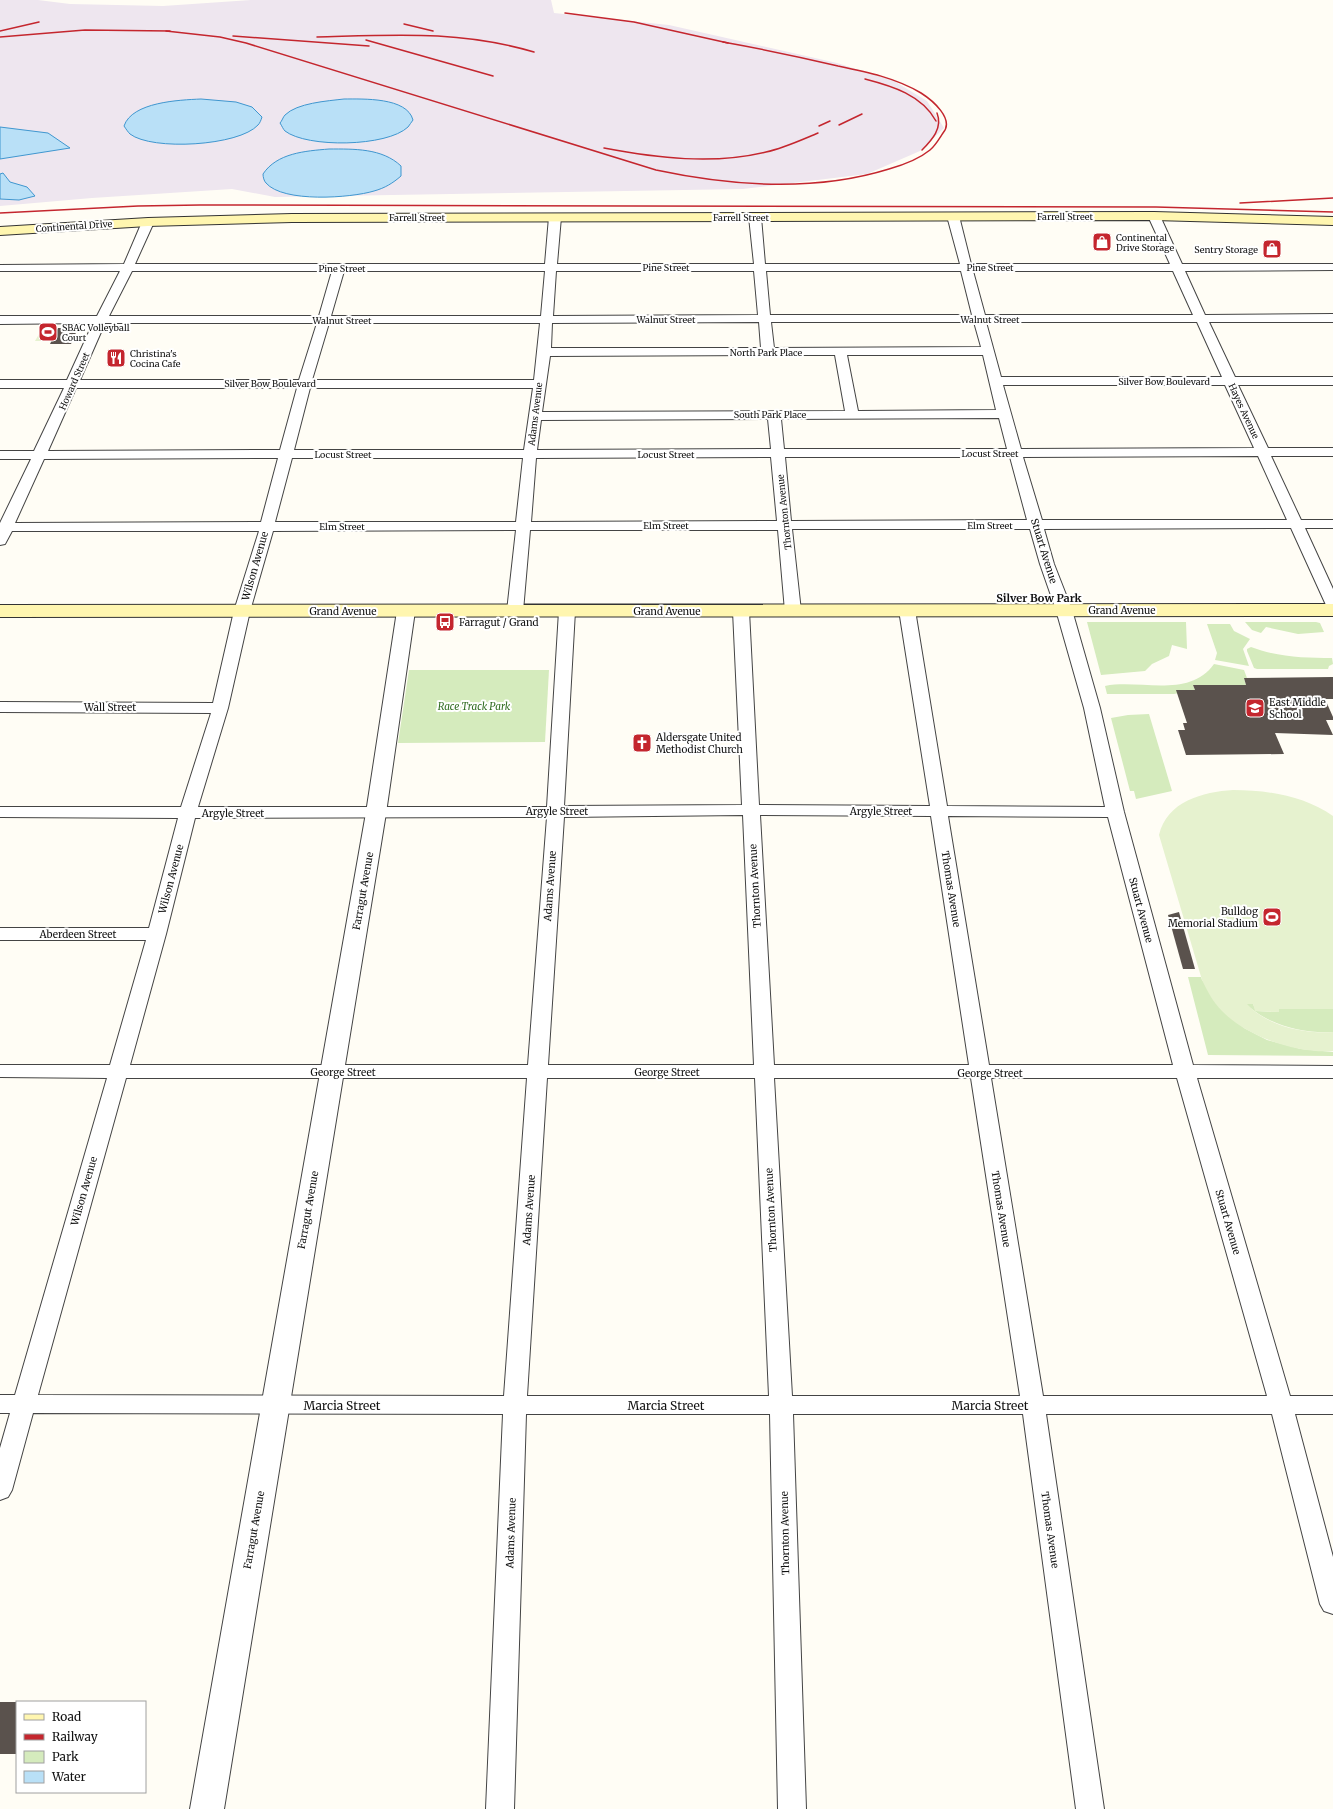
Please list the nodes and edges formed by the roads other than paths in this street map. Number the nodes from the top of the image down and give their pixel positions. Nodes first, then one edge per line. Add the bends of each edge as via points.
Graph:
1 (953, 216) junction
2 (1154, 216) junction
3 (555, 217) junction
4 (755, 217) junction
5 (148, 222) junction
6 (1333, 222) edge
7 (0, 231) edge
8 (551, 267) junction
9 (760, 267) junction
10 (966, 267) junction
11 (1178, 267) junction
12 (1333, 267) edge
13 (0, 268) edge
14 (128, 268) junction
15 (339, 268) junction
16 (1201, 318) junction
17 (1333, 318) edge
18 (547, 319) junction
19 (765, 319) junction
20 (980, 319) junction
21 (0, 320) edge
22 (101, 320) junction
23 (323, 320) junction
24 (988, 351) junction
25 (544, 352) junction
26 (768, 352) junction
27 (840, 352) junction
28 (996, 381) junction
29 (1230, 381) junction
30 (1333, 381) edge
31 (305, 383) junction
32 (0, 384) edge
33 (72, 384) junction
34 (539, 384) junction
35 (774, 414) junction
36 (852, 414) junction
37 (1004, 414) junction
38 (536, 416) junction
39 (1263, 452) junction
40 (1333, 452) edge
41 (778, 453) junction
42 (1016, 453) junction
43 (40, 454) junction
44 (286, 454) junction
45 (530, 454) junction
46 (0, 455) edge
47 (1296, 524) junction
48 (1333, 524) edge
49 (785, 525) junction
50 (1036, 525) junction
51 (267, 526) junction
52 (524, 526) junction
53 (3, 527) edge
54 (0, 540) edge
55 (1333, 605) edge
56 (906, 610) junction
57 (1064, 610) junction
58 (1333, 610) edge
59 (0, 611) edge
60 (242, 611) junction
61 (406, 611) junction
62 (515, 611) junction
63 (567, 611) junction
64 (742, 611) junction
65 (793, 611) junction
66 (0, 707) edge
67 (220, 708) junction
68 (752, 810) junction
69 (555, 811) junction
70 (938, 811) junction
71 (0, 812) edge
72 (1115, 812) junction
73 (188, 813) junction
74 (376, 813) junction
75 (0, 934) edge
76 (157, 934) junction
77 (0, 1071) edge
78 (118, 1071) junction
79 (332, 1071) junction
80 (538, 1072) junction
81 (764, 1072) junction
82 (1185, 1072) junction
83 (1333, 1072) edge
84 (980, 1073) junction
85 (25, 1403) junction
86 (0, 1404) edge
87 (515, 1405) junction
88 (781, 1405) junction
89 (1032, 1405) junction
90 (1281, 1405) junction
91 (1333, 1405) edge
92 (275, 1406) junction
93 (0, 1490) edge
94 (1333, 1604) edge
95 (207, 1809) edge
96 (500, 1809) edge
97 (792, 1809) edge
98 (1090, 1809) edge

1 - 2 main road, Farrell Street
1 - 4 main road, Farrell Street
1 - 10 street, Stuart Avenue
2 - 6 main road, Farrell Street
2 - 11 street, Hayes Avenue
3 - 4 main road, Farrell Street
3 - 5 main road, Farrell Street via 292,218
3 - 8 street, Adams Avenue
4 - 9 street
5 - 7 main road, Continental Drive
5 - 14 street, Howard Street
8 - 9 street, Pine Street
8 - 15 street, Pine Street
8 - 18 street, Adams Avenue
9 - 10 street, Pine Street
9 - 19 street
10 - 11 street, Pine Street
10 - 20 street, Stuart Avenue
11 - 12 street, Pine Street
11 - 16 street, Hayes Avenue
13 - 14 street, Pine Street
14 - 15 street, Pine Street
14 - 22 street, Howard Street
15 - 23 street, Wilson Avenue
16 - 17 street, Walnut Street
16 - 20 street, Walnut Street
16 - 29 street, Hayes Avenue
18 - 19 street, Walnut Street
18 - 23 street, Walnut Street
18 - 25 street, Adams Avenue
19 - 20 street, Walnut Street
19 - 26 street
20 - 24 street, Stuart Avenue
21 - 22 street, Walnut Street
22 - 23 street, Walnut Street
22 - 33 street, Howard Street
23 - 31 street, Wilson Avenue
24 - 27 street, North Park Place
24 - 28 street, Stuart Avenue
25 - 26 street, North Park Place
25 - 34 street, Adams Avenue
26 - 27 street, North Park Place
27 - 36 street
28 - 29 street, Silver Bow Boulevard
28 - 37 street, Stuart Avenue
29 - 30 street, Silver Bow Boulevard
29 - 39 street, Hayes Avenue
31 - 33 street, Silver Bow Boulevard
31 - 34 street, Silver Bow Boulevard
31 - 44 street, Wilson Avenue
32 - 33 street, Silver Bow Boulevard
33 - 43 street, Howard Street
34 - 38 street, Adams Avenue
35 - 36 street, South Park Place
35 - 38 street, South Park Place
35 - 41 street, Thornton Avenue
36 - 37 street, South Park Place
37 - 42 street, Stuart Avenue
38 - 45 street, Adams Avenue
39 - 40 street, Locust Street
39 - 42 street, Locust Street
39 - 47 street, Hayes Avenue
41 - 42 street, Locust Street
41 - 45 street, Locust Street
41 - 49 street, Thornton Avenue
42 - 50 street, Stuart Avenue
43 - 44 street, Locust Street
43 - 46 street, Locust Street
43 - 53 street, Howard Street
44 - 45 street, Locust Street
44 - 51 street, Wilson Avenue
45 - 52 street, Adams Avenue
47 - 48 street, Elm Street
47 - 50 street, Elm Street
47 - 55 street, Hayes Avenue
49 - 50 street, Elm Street
49 - 52 street, Elm Street
49 - 65 street, Thornton Avenue
50 - 57 street, Stuart Avenue
51 - 52 street, Elm Street
51 - 53 street, Elm Street
51 - 60 street, Wilson Avenue
52 - 62 street, Adams Avenue
53 - 54 street, Howard Street
56 - 57 main road, Grand Avenue
56 - 65 main road, Grand Avenue
56 - 70 street, Thomas Avenue
57 - 58 main road, Grand Avenue
57 - 72 street, Stuart Avenue via 1092,708
59 - 60 main road, Grand Avenue
60 - 61 main road, Grand Avenue
60 - 67 street, Wilson Avenue
61 - 62 main road, Grand Avenue
61 - 74 street, Farragut Avenue
62 - 63 main road, Grand Avenue
63 - 64 main road, Grand Avenue
63 - 69 street, Adams Avenue
64 - 65 main road, Grand Avenue
64 - 68 street, Thornton Avenue
66 - 67 street, Wall Street
67 - 73 street, Wilson Avenue
68 - 69 street, Argyle Street
68 - 70 street, Argyle Street
68 - 81 street, Thornton Avenue
69 - 74 street, Argyle Street
69 - 80 street, Adams Avenue
70 - 72 street, Argyle Street
70 - 84 street, Thomas Avenue
71 - 73 street, Argyle Street
72 - 82 street, Stuart Avenue
73 - 74 street, Argyle Street
73 - 76 street, Wilson Avenue
74 - 79 street, Farragut Avenue
75 - 76 street, Aberdeen Street
76 - 78 street, Wilson Avenue
77 - 78 street, George Street
78 - 79 street, George Street
78 - 85 street, Wilson Avenue
79 - 80 street, George Street
79 - 92 street, Farragut Avenue
80 - 81 street, George Street
80 - 87 street, Adams Avenue
81 - 84 street, George Street
81 - 88 street, Thornton Avenue
82 - 83 street, George Street
82 - 84 street, George Street
82 - 90 street, Stuart Avenue
84 - 89 street, Thomas Avenue
85 - 86 street, Marcia Street
85 - 92 street, Marcia Street
85 - 93 street, Wilson Avenue
87 - 88 street, Marcia Street
87 - 92 street, Marcia Street
87 - 96 street, Adams Avenue
88 - 89 street, Marcia Street
88 - 97 street, Thornton Avenue
89 - 90 street, Marcia Street
89 - 98 street, Thomas Avenue
90 - 91 street, Marcia Street
90 - 94 street, Stuart Avenue
92 - 95 street, Farragut Avenue

